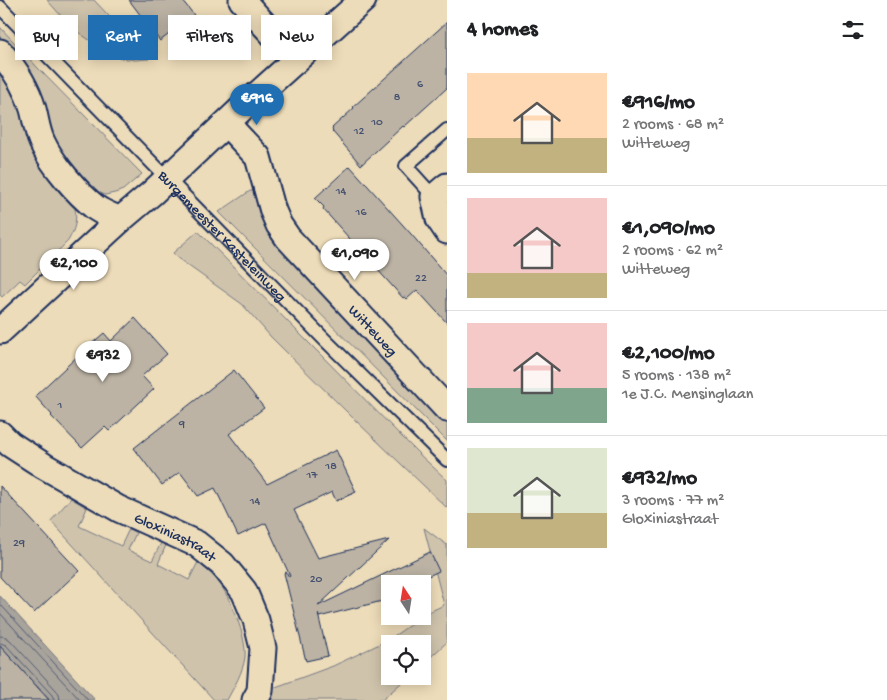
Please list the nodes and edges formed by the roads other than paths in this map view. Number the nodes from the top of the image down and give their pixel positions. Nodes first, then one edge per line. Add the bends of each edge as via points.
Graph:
1 (242, 0) edge
2 (363, 0) edge
3 (0, 7) edge
4 (261, 21) edge
5 (332, 28) edge
6 (0, 52) edge
7 (296, 60) edge
8 (227, 124) junction
9 (447, 130) edge
10 (166, 179) junction
11 (441, 192) edge
12 (120, 220) junction
13 (447, 231) edge
14 (0, 331) edge
15 (447, 409) edge
16 (0, 434) edge
17 (447, 460) edge
18 (256, 700) edge

1 - 4 street
2 - 5 street
3 - 10 lane, Burgemeester Kasteleinweg
6 - 12 street via 27,94 42,143 53,162 86,199
7 - 8 street
8 - 10 street
8 - 15 street, Witteweg via 258,157 273,211 288,238
9 - 11 lane via 406,166
10 - 12 street
10 - 17 lane, Burgemeester Kasteleinweg
11 - 13 street via 439,219
12 - 14 street
16 - 18 street, Gloxiniastraat via 44,466 119,509 196,544 222,564 244,591 256,620 263,648 260,691

